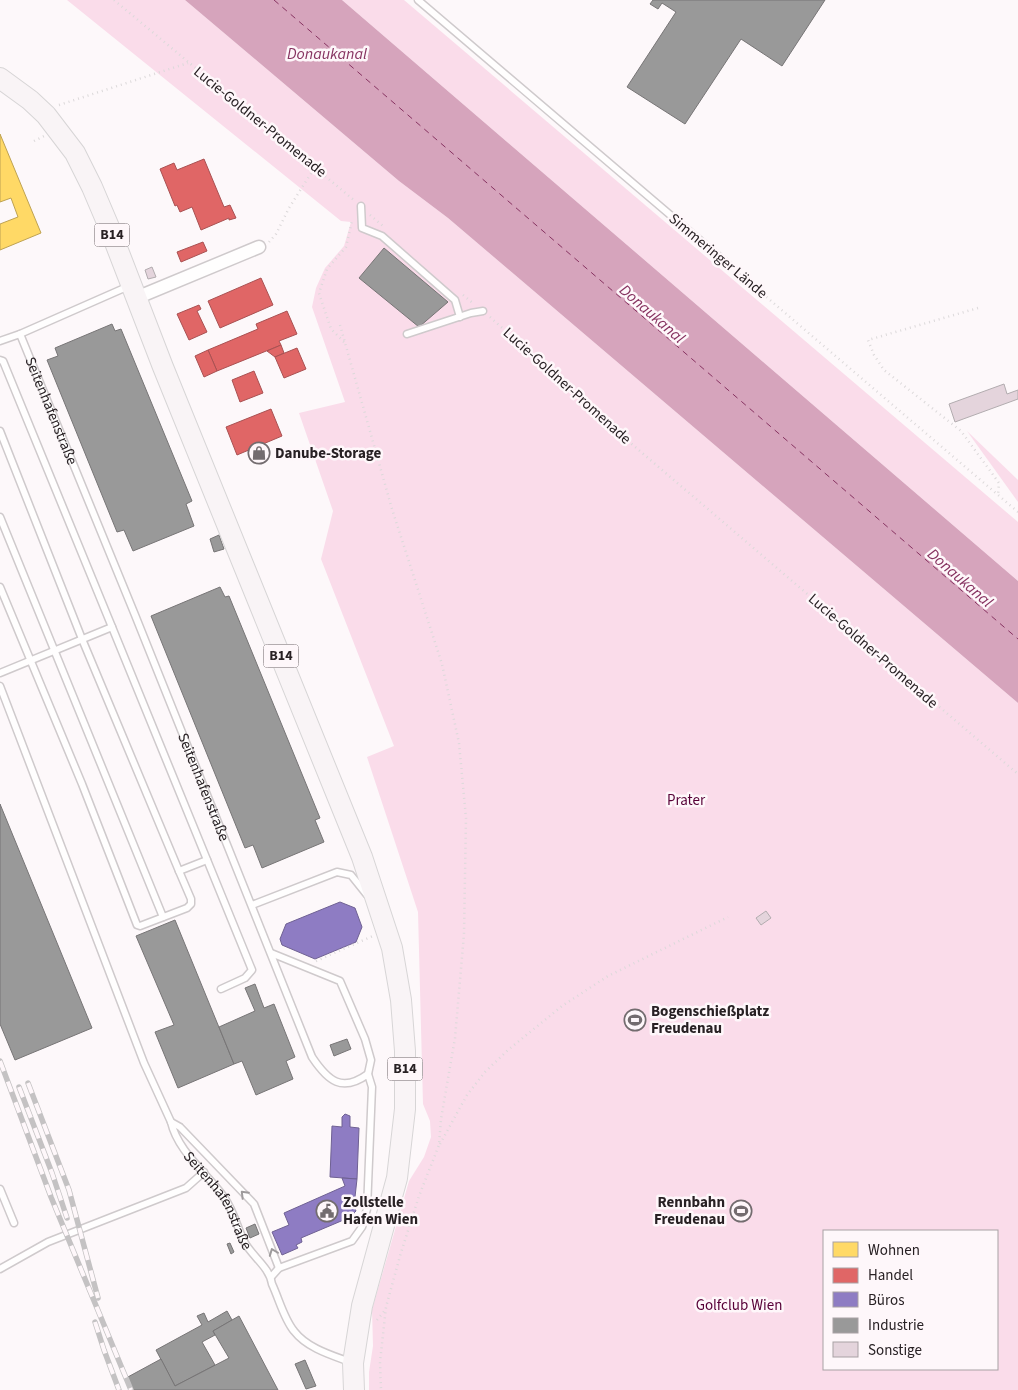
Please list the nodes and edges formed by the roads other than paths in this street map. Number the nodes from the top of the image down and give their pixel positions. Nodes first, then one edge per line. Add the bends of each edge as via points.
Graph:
1 (418, 0) edge
2 (0, 78) edge
3 (360, 206) road end
4 (259, 248) road end
5 (729, 265) road end
6 (134, 292) junction
7 (483, 311) road end
8 (460, 317) junction
9 (20, 334) junction
10 (407, 334) dead end
11 (0, 341) edge
12 (0, 360) edge
13 (0, 431) edge
14 (0, 517) edge
15 (0, 587) edge
16 (112, 627) junction
17 (82, 639) junction
18 (54, 650) junction
19 (29, 660) junction
20 (0, 673) edge
21 (0, 686) edge
22 (207, 860) junction
23 (179, 871) junction
24 (252, 905) junction
25 (163, 917) junction
26 (271, 953) junction
27 (396, 970) junction
28 (221, 989) dead end
29 (368, 1074) junction
30 (171, 1122) junction
31 (204, 1172) junction
32 (0, 1189) edge
33 (14, 1223) dead end
34 (279, 1268) junction
35 (0, 1269) edge
36 (271, 1277) junction
37 (353, 1363) junction
38 (354, 1390) edge

1 - 5 lane, Simmeringer Lände
2 - 6 main road, B14 via 30,100 56,126 75,153
3 - 8 lane via 362,228 382,236 455,300
4 - 6 street
6 - 9 lane
6 - 27 main road, B14 via 362,857 392,948
7 - 8 lane
8 - 10 lane
9 - 11 lane
9 - 24 lane, Seitenhafenstraße
12 - 16 lane
13 - 17 lane
14 - 18 lane
15 - 19 lane
16 - 17 lane
16 - 22 lane
17 - 18 lane
17 - 23 lane
18 - 19 lane
18 - 25 lane
19 - 20 lane
19 - 25 lane via 137,925
21 - 30 lane, Seitenhafenstraße via 144,1063
22 - 23 lane
22 - 28 lane via 252,970 245,978
23 - 25 lane via 192,904
24 - 26 lane, Seitenhafenstraße
24 - 27 lane via 337,872 351,875 368,897
26 - 29 lane via 340,981 365,1039 371,1060
26 - 29 lane, Seitenhafenstraße via 304,1039 321,1071 334,1081 345,1084 357,1082
27 - 37 main road, B14 via 406,1051 405,1109 397,1178 362,1306
29 - 34 lane via 372,1088 367,1209 362,1227 352,1241
30 - 31 lane, Seitenhafenstraße via 182,1148
34 -> 30 lane, Seitenhafenstraße via 254,1204 180,1127
31 - 35 lane via 186,1188 48,1242
31 - 36 lane, Seitenhafenstraße via 225,1198 245,1243
32 - 33 lane
34 - 36 lane
36 - 37 lane, Seitenhafenstraße via 293,1330 301,1339
37 - 38 main road, B14

